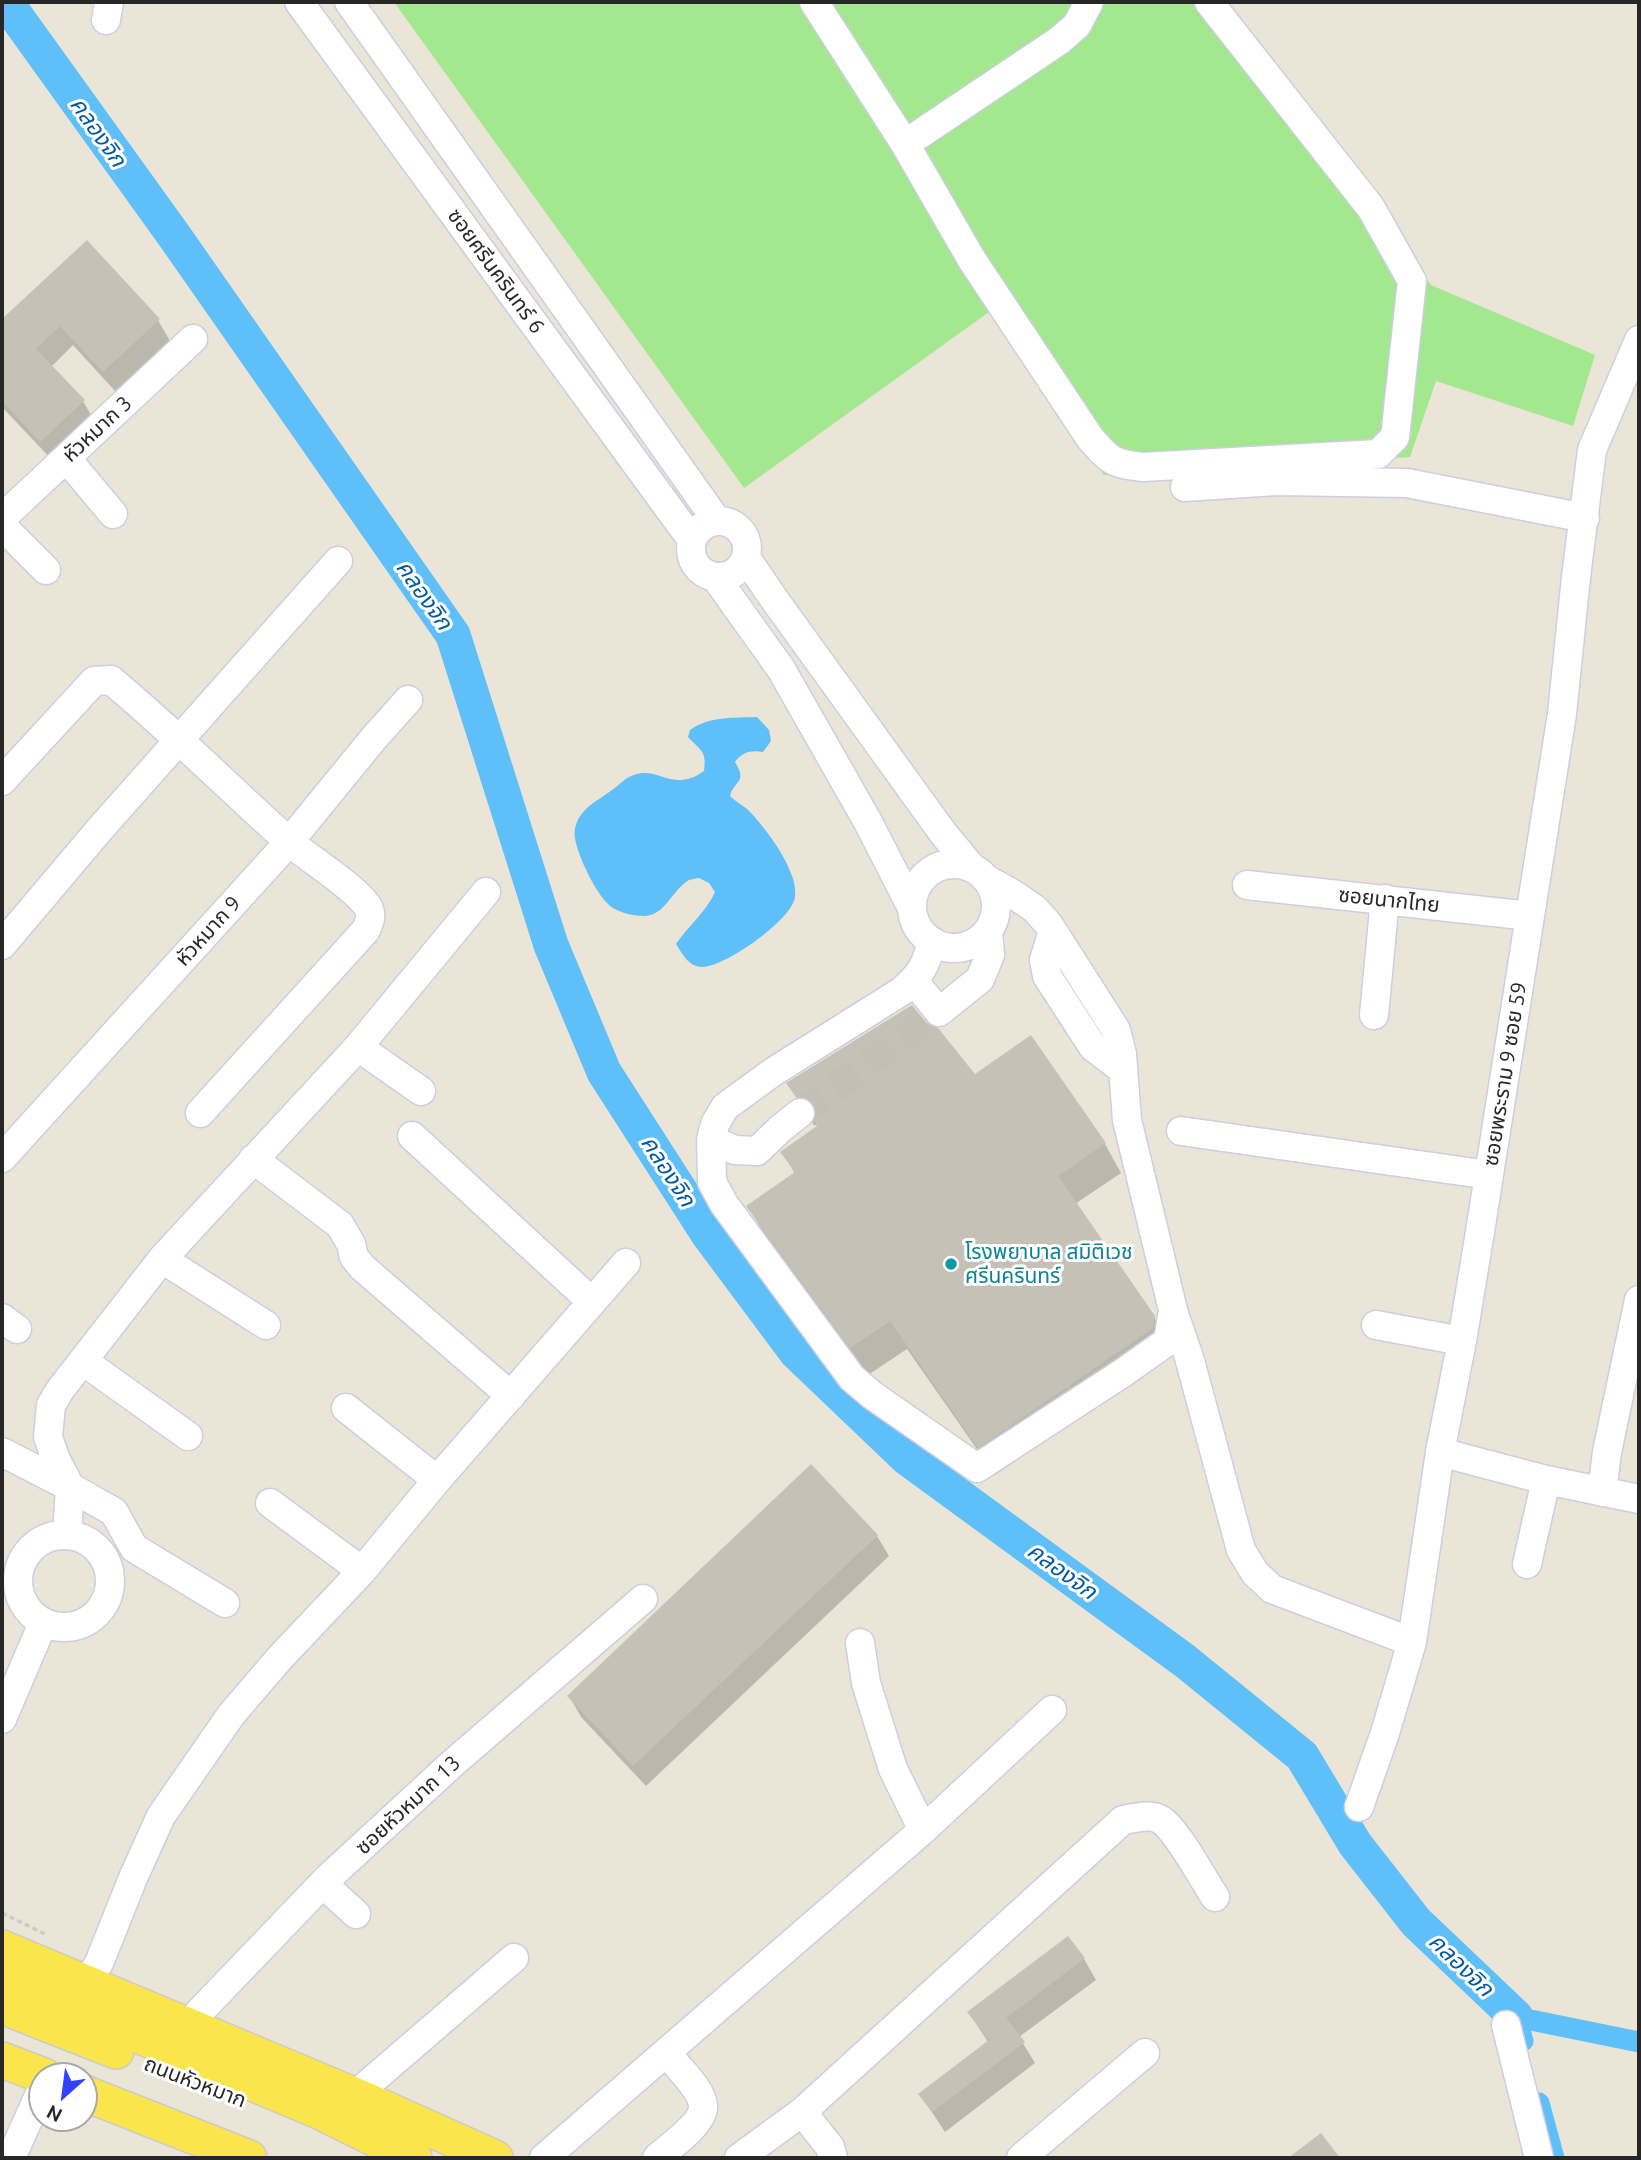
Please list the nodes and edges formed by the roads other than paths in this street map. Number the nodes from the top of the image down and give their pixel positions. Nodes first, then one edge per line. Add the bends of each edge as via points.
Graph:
1 (299, 2) edge
2 (349, 2) edge
3 (814, 2) edge
4 (1089, 2) edge
5 (1209, 2) edge
6 (905, 144) junction
7 (193, 339) dead end
8 (1639, 340) edge
9 (66, 458) junction
10 (1185, 487) dead end
11 (113, 514) dead end
12 (2, 518) edge
13 (1585, 518) junction
14 (717, 521) junction
15 (2, 526) edge
16 (692, 540) junction
17 (746, 558) junction
18 (338, 561) dead end
19 (46, 570) dead end
20 (716, 578) junction
21 (408, 700) dead end
22 (180, 740) junction
23 (2, 781) edge
24 (289, 842) junction
25 (979, 874) junction
26 (1247, 885) dead end
27 (486, 892) dead end
28 (1385, 899) junction
29 (912, 908) junction
30 (1530, 916) junction
31 (988, 931) junction
32 (932, 941) junction
33 (2, 945) edge
34 (913, 980) junction
35 (1374, 1015) dead end
36 (358, 1047) junction
37 (421, 1091) dead end
38 (200, 1113) dead end
39 (800, 1113) tunnel mouth
40 (1181, 1131) dead end
41 (412, 1136) dead end
42 (711, 1140) junction
43 (2, 1158) edge
44 (253, 1159) junction
45 (1489, 1175) junction
46 (162, 1259) junction
47 (626, 1263) dead end
48 (1639, 1300) edge
49 (592, 1302) junction
50 (1173, 1310) junction
51 (266, 1325) dead end
52 (1376, 1325) dead end
53 (1462, 1341) junction
54 (83, 1361) junction
55 (1124, 1373) junction
56 (1197, 1386) junction
57 (511, 1396) junction
58 (346, 1408) dead end
59 (188, 1436) dead end
60 (2, 1452) edge
61 (1440, 1452) junction
62 (1546, 1479) junction
63 (437, 1480) junction
64 (70, 1487) junction
65 (1602, 1492) junction
66 (1639, 1499) edge
67 (270, 1503) dead end
68 (67, 1535) junction
69 (1527, 1564) dead end
70 (362, 1571) junction
71 (643, 1599) dead end
72 (225, 1603) dead end
73 (43, 1623) junction
74 (1412, 1642) junction
75 (860, 1643) dead end
76 (1052, 1710) dead end
77 (2, 1719) edge
78 (1359, 1807) dead end
79 (923, 1830) junction
80 (323, 1884) junction
81 (1215, 1897) dead end
82 (356, 1914) dead end
83 (6, 1932) edge
84 (514, 1958) dead end
85 (2, 1978) edge
86 (86, 1984) junction
87 (2, 2006) edge
88 (187, 2025) junction
89 (1506, 2025) dead end
90 (1145, 2053) dead end
91 (2, 2060) edge
92 (676, 2064) dead end
93 (28, 2070) edge
94 (354, 2096) junction
95 (98, 2099) edge
96 (802, 2112) junction
97 (28, 2120) edge
98 (11, 2158) edge
99 (248, 2158) edge
100 (388, 2158) edge
101 (414, 2158) edge
102 (495, 2158) edge
103 (544, 2158) edge
104 (657, 2158) edge
105 (739, 2158) edge
106 (833, 2158) edge
107 (1021, 2158) edge
108 (1539, 2158) edge

1 - 16 street, ซอยศรีนครินทร์ 6
2 - 14 street, ซอยศรีนครินทร์ 6
3 - 6 street
4 - 6 street via 1077,25 1060,40
5 - 6 street via 1371,208 1412,281 1395,437 1378,454 1143,467 1109,459 1090,438 972,260
7 - 9 street, หัวหมาก 3
8 - 13 street, ซอยพระราม 9 ซอย 59 via 1592,450
9 - 11 street
9 - 12 street, หัวหมาก 3
10 - 13 street via 1276,481 1406,483
13 - 30 street, ซอยพระราม 9 ซอย 59 via 1562,714
14 - 16 street via 702,527
14 - 17 street, ซอยศรีนครินทร์ 6 via 741,531 748,549
15 - 19 street
16 - 20 street, ซอยศรีนครินทร์ 6 via 695,564
17 - 20 street via 732,575
17 - 25 street via 943,833
18 - 22 street
20 - 29 street, ซอยศรีนครินทร์ 6 via 781,669
21 - 24 street, หัวหมาก 9
22 - 23 street via 111,680 94,681
22 - 24 street
22 - 33 street
24 - 38 street via 358,895 370,911 370,920 366,930
24 - 43 street, หัวหมาก 9
25 - 29 street via 958,865 931,872 914,894
25 - 31 street via 993,891 996,905
25 - 50 street via 1035,909 1116,1030 1127,1120
26 - 28 street, ซอยนากไทย
27 - 36 street
28 - 30 street, ซอยนากไทย
28 - 35 street
29 - 32 street via 922,933
30 - 45 street, ซอยพระราม 9 ซอย 59
31 - 32 street via 968,946 943,947
31 - 34 street via 990,955 980,979 939,1012
32 - 34 street via 928,961
34 - 42 street via 725,1107
36 - 37 street
36 - 44 street
39 - 42 street via 757,1151 735,1150
40 - 45 street
41 - 49 street
42 - 55 street via 712,1182 724,1204 838,1361 872,1395 977,1468
44 - 46 street
44 - 57 street via 340,1226 362,1267
45 - 53 street, ซอยพระราม 9 ซอย 59
46 - 51 street
46 - 54 street
47 - 49 street
48 - 65 street
49 - 57 street
50 - 55 street via 1168,1341
50 - 56 street
52 - 53 street
53 - 61 street, ซอยพระราม 9 ซอย 59
54 - 59 street
54 - 64 street via 51,1405 48,1437
55 - 56 street via 1162,1366
56 - 74 street via 1241,1550 1255,1573 1272,1589
57 - 63 street
58 - 63 street
60 - 64 street
61 - 62 street
61 - 74 street, ซอยพระราม 9 ซอย 59
62 - 65 street
62 - 69 street
63 - 70 street
64 - 68 street
64 - 72 street via 114,1512 134,1548
65 - 66 street
67 - 70 street
68 - 73 street via 35,1544 18,1570 22,1601
68 - 73 street via 94,1545 109,1571 110,1586 98,1613 87,1622 72,1627
70 - 86 street via 231,1715 161,1816
71 - 80 street, ซอยหัวหมาก 13 via 453,1763
73 - 77 street
74 - 78 street, ซอยพระราม 9 ซอย 59
75 - 79 street via 866,1683 893,1769
76 - 79 street
79 - 103 street
80 - 82 street
80 - 88 street, ซอยหัวหมาก 13
81 - 96 street via 1160,1818 1124,1819
83 - 86 main road
84 - 94 street
85 - 101 main road via 319,2111
86 - 88 main road
87 - 100 main road, ถนนหัวหมาก
88 - 94 main road
89 - 108 street
90 - 107 street
91 - 93 main road
92 - 104 street via 703,2106 699,2119
94 - 102 main road
95 - 99 main road
96 - 105 street
96 - 106 street via 830,2147
97 - 98 street

